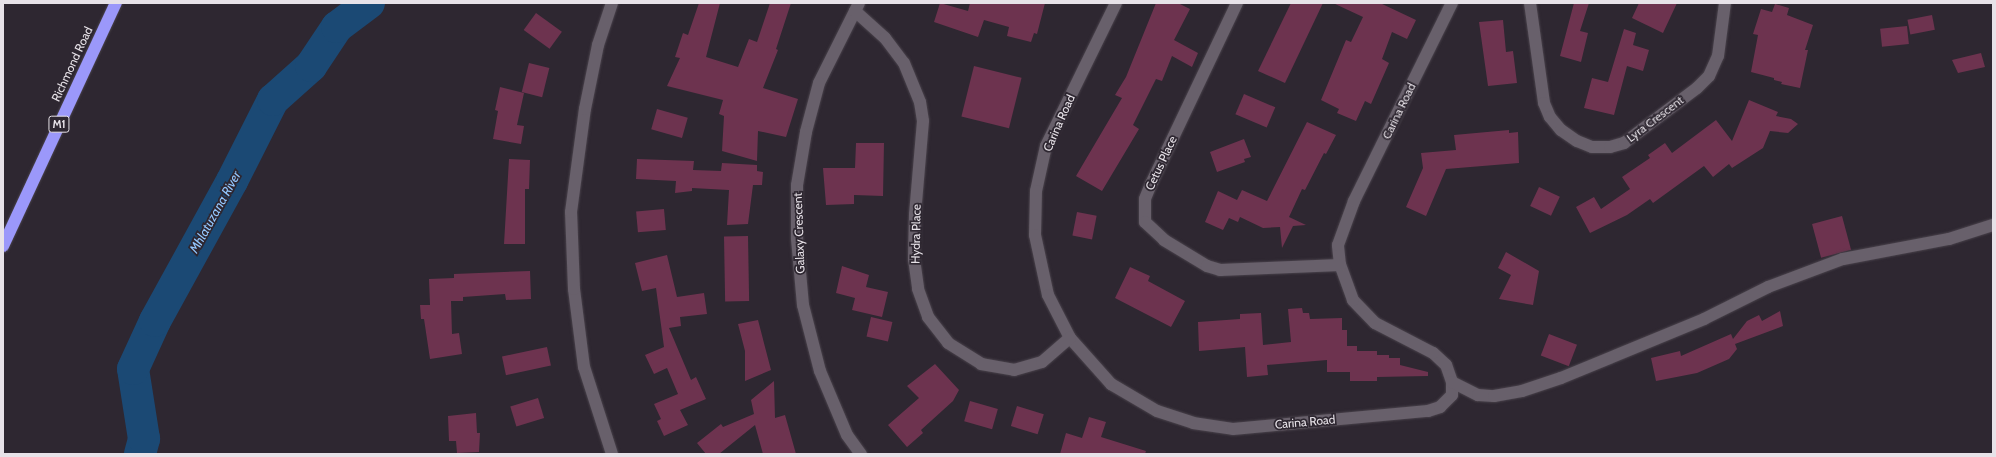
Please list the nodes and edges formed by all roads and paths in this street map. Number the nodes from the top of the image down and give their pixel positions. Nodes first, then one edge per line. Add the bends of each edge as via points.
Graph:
1 (116, 3) edge
2 (612, 3) edge
3 (1116, 3) edge
4 (1237, 3) edge
5 (1452, 3) edge
6 (1530, 3) edge
7 (1725, 3) edge
8 (857, 7) edge
9 (1993, 225) edge
10 (3, 246) edge
11 (1340, 265) junction
12 (1070, 338) junction
13 (1452, 382) junction
14 (612, 454) edge
15 (862, 454) edge

1 - 10 highway, Richmond Road / M1
2 - 14 street via 598,45 588,95 571,212 574,290 584,367
3 - 12 street, Carina Road via 1046,146 1036,191 1035,235 1048,295
4 - 11 street, Cetus Place via 1150,184 1145,199 1145,222 1164,240 1207,266 1220,270
5 - 11 street, Carina Road via 1354,201 1338,245
6 - 7 street, Lyra Crescent via 1544,103 1550,117 1561,130 1577,141 1604,147 1624,143 1709,76 1718,56
8 - 12 street, Hydra Place via 904,63 920,102 923,121 914,259 918,289 928,317 948,343 981,364 1014,370 1042,362
8 - 15 street, Galaxy Crescent via 819,84 806,132 797,185 796,239 803,305 820,371 847,435
9 - 13 street via 1949,239 1843,259 1768,287 1704,319 1561,378 1522,391 1494,396 1478,395
11 - 13 street, Carina Road via 1353,300 1362,312 1392,333 1433,353 1446,365
12 - 13 street, Carina Road via 1112,384 1157,411 1193,423 1233,429 1428,411 1440,407 1448,400 1452,395

